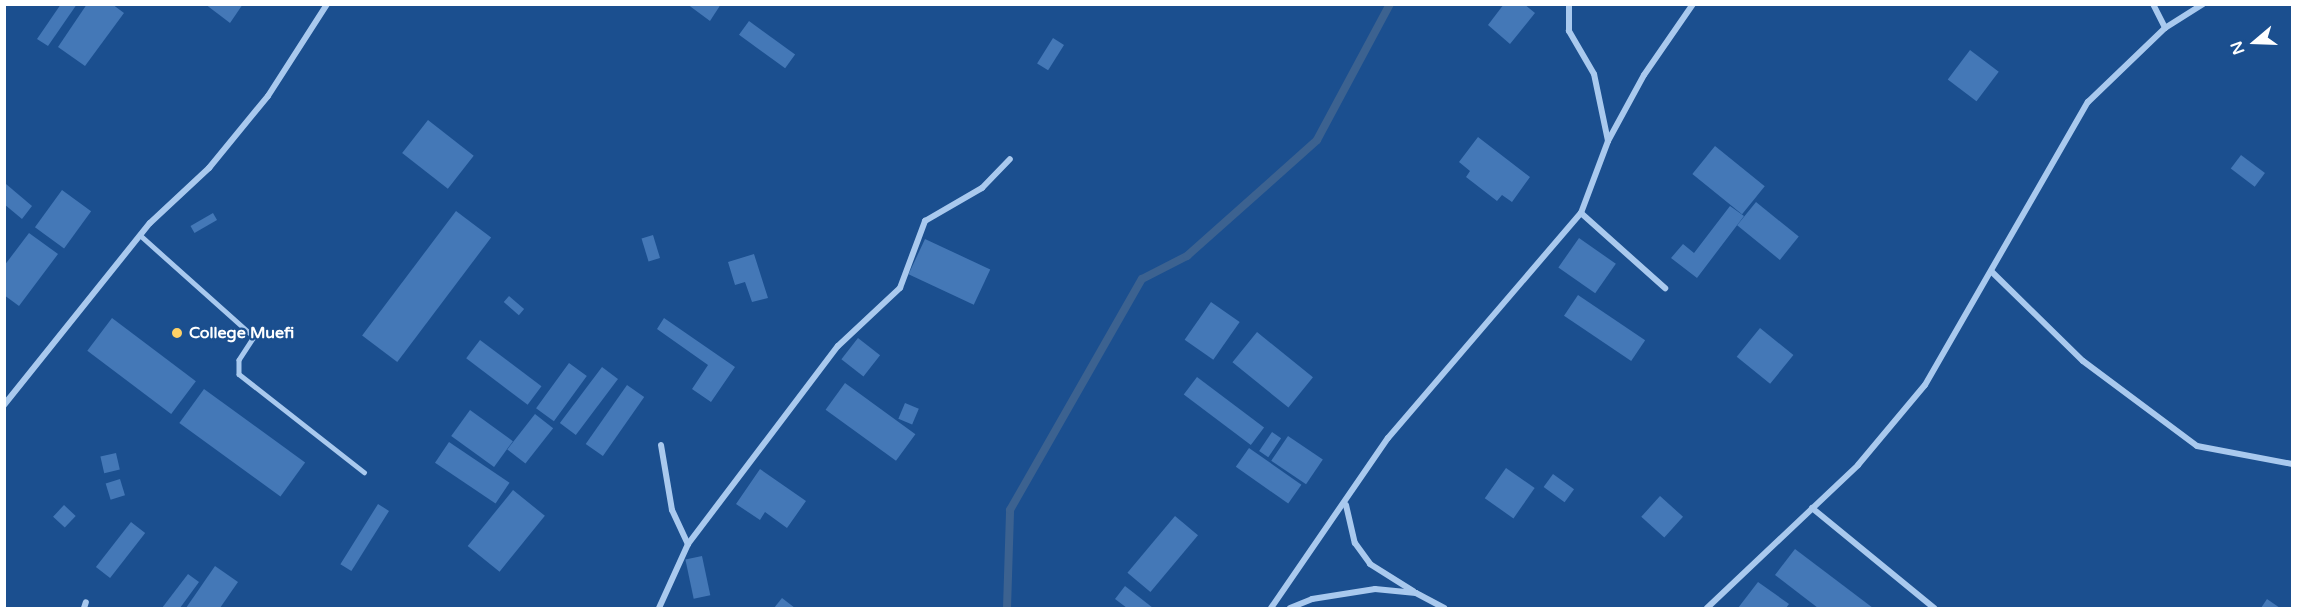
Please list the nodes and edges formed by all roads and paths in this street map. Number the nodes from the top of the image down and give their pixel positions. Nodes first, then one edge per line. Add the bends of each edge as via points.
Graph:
1 (327, 4) edge
2 (1569, 4) edge
3 (1693, 4) edge
4 (2153, 4) edge
5 (2203, 4) edge
6 (2165, 28) junction
7 (1608, 141) junction
8 (1010, 159) dead end
9 (1581, 213) junction
10 (140, 235) junction
11 (1992, 272) junction
12 (1665, 288) dead end
13 (4, 405) edge
14 (661, 446) dead end
15 (2292, 464) edge
16 (364, 472) dead end
17 (1346, 505) junction
18 (1812, 508) junction
19 (688, 544) junction
20 (1416, 593) junction
21 (659, 609) edge
22 (1271, 609) edge
23 (1290, 609) edge
24 (1444, 609) edge
25 (1707, 609) edge
26 (1934, 609) edge

1 - 10 street via 261,105 209,168
2 - 7 street via 1569,31 1594,74
3 - 7 street via 1644,75
4 - 6 street
5 - 6 street
6 - 11 street via 2088,102
7 - 9 street
8 - 19 street via 982,188 925,221 891,300 838,346
9 - 12 street
9 - 17 street via 1388,438
10 - 13 street
10 - 16 lane via 254,337 239,360 240,374
11 - 15 street via 2083,361 2197,446
11 - 18 street via 1925,385 1858,465
14 - 19 street via 672,510
17 - 20 street via 1355,543 1370,564
17 - 22 street
18 - 25 street
18 - 26 street
19 - 21 street
20 - 23 street via 1375,589 1341,592
20 - 24 street

